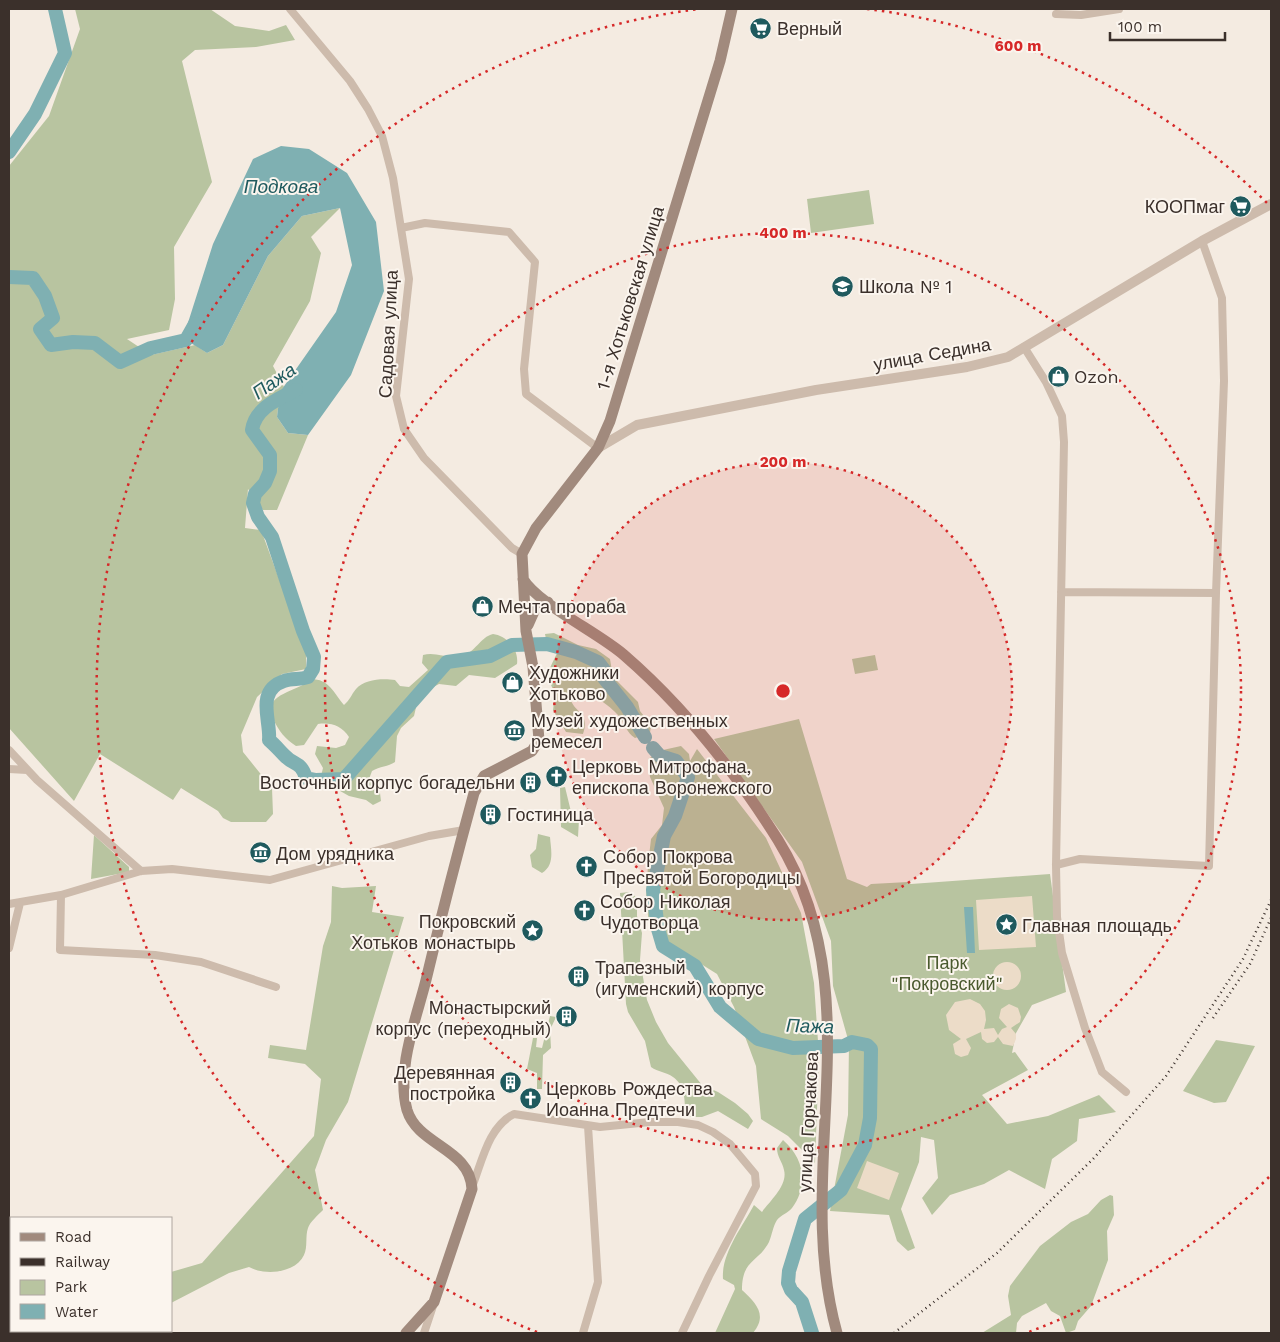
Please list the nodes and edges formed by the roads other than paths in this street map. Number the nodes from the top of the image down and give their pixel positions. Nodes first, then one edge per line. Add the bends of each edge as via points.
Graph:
1 (290, 9) edge
2 (732, 9) edge
3 (1119, 9) edge
4 (1056, 14) dead end
5 (1271, 204) edge
6 (401, 228) junction
7 (1202, 241) junction
8 (1024, 348) junction
9 (598, 448) junction
10 (522, 554) junction
11 (522, 578) junction
12 (1061, 592) junction
13 (1216, 593) junction
14 (548, 602) junction
15 (526, 631) junction
16 (9, 750) edge
17 (9, 769) edge
18 (27, 770) junction
19 (464, 830) junction
20 (1056, 865) junction
21 (141, 871) junction
22 (61, 895) junction
23 (20, 903) junction
24 (9, 904) edge
25 (9, 948) edge
26 (276, 987) dead end
27 (1126, 1092) dead end
28 (588, 1126) junction
29 (472, 1189) junction
30 (434, 1302) junction
31 (835, 1329) edge
32 (406, 1333) edge
33 (424, 1333) edge
34 (583, 1333) edge
35 (682, 1333) edge

1 - 6 street, Садовая улица via 350,81 382,136
2 - 9 main road, 1-я Хотьковская улица via 720,61 670,228 610,421
3 - 4 street via 1081,15
5 - 7 street, улица Седина
6 - 9 street via 424,223 509,232 535,262 524,368 526,394
6 - 10 street, Садовая улица via 409,279 397,387 404,429 424,458 512,548
7 - 8 street, улица Седина
7 - 13 street via 1222,298 1224,381
8 - 9 street, улица Седина via 1008,356 967,367 816,390 637,424
8 - 12 street via 1046,382 1062,416
9 - 10 main road, 1-я Хотьковская улица via 536,528
10 - 11 main road, 1-я Хотьковская улица
11 - 14 main road, улица Горчакова
11 - 15 main road, 1-я Хотьковская улица
12 - 13 street
12 - 20 street
13 - 20 street via 1209,866 1080,859
14 - 15 main road via 536,607
14 - 31 main road, улица Горчакова via 606,640 664,693 742,788 778,841 802,889 824,969 829,1032 821,1219 825,1276
15 - 19 main road, 1-я Хотьковская улица via 532,663 538,744 532,751 484,776 474,793
16 - 18 street
17 - 18 street
18 - 21 street
19 - 21 street via 428,836 270,880 172,869
19 - 29 main road via 406,1061 404,1089 416,1128 458,1158 469,1174
20 - 27 street via 1057,918 1064,963 1102,1072
21 - 22 street
22 - 23 street
22 - 26 street via 60,950 201,962
23 - 24 street
23 - 25 street
28 - 29 street via 526,1114 514,1114 504,1119 491,1138
28 - 34 street via 598,1282
28 - 35 street via 678,1122 698,1125 724,1138 755,1174 756,1186
29 - 30 main road
30 - 32 main road
30 - 33 street

